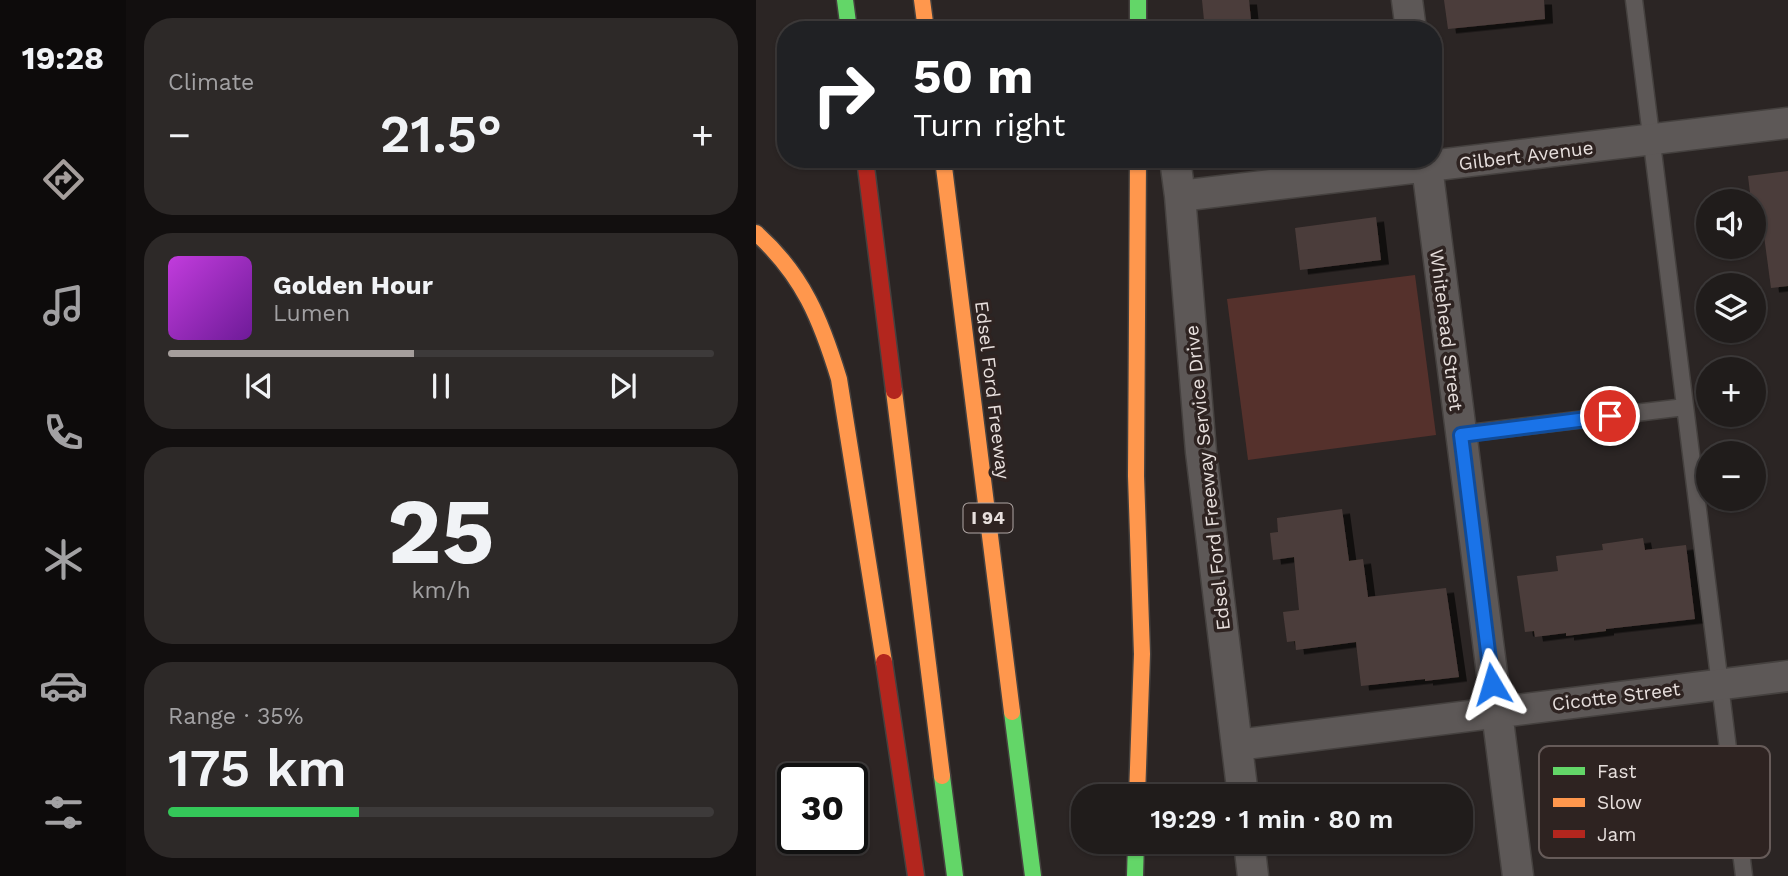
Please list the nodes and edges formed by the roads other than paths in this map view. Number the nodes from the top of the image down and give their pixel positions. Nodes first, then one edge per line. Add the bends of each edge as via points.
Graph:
1 (845, 0) edge
2 (922, 0) edge
3 (1141, 0) edge
4 (1407, 0) edge
5 (1634, 0) edge
6 (848, 21) edge
7 (925, 21) edge
8 (1139, 21) edge
9 (1150, 21) edge
10 (1409, 21) edge
11 (1788, 123) edge
12 (1651, 139) junction
13 (1442, 161) edge
14 (866, 168) edge
15 (944, 168) edge
16 (1138, 168) edge
17 (1176, 168) edge
18 (1389, 168) edge
19 (1427, 168) edge
20 (1180, 196) junction
21 (756, 233) edge
22 (1685, 407) junction
23 (1461, 435) junction
24 (1788, 676) edge
25 (1720, 683) junction
26 (1496, 712) junction
27 (1237, 745) junction
28 (1728, 746) edge
29 (1138, 784) edge
30 (1242, 784) edge
31 (1136, 854) edge
32 (1250, 854) edge
33 (1742, 858) edge
34 (916, 876) edge
35 (955, 876) edge
36 (1033, 876) edge
37 (1135, 876) edge
38 (1253, 876) edge
39 (1518, 876) edge
40 (1744, 876) edge

1 - 6 highway
2 - 7 highway
3 - 8 highway
3 - 9 street
4 - 10 street
5 - 12 lane
11 - 12 street, Gilbert Avenue
12 - 13 street, Gilbert Avenue
12 - 22 lane
14 - 35 highway
15 - 36 highway, Edsel Ford Freeway / I 94
16 - 29 highway via 1136,476 1142,654
17 - 20 street, Edsel Ford Freeway Service Drive
18 - 20 street, Gilbert Avenue
19 - 23 street, Whitehead Street
20 - 27 street, Edsel Ford Freeway Service Drive via 1201,452
21 - 34 highway via 774,249 808,298 839,379
22 - 23 lane
22 - 25 lane
23 - 26 street, Whitehead Street
24 - 25 street, Cicotte Street
25 - 26 street, Cicotte Street
25 - 28 lane
26 - 27 street, Cicotte Street
26 - 39 street, Whitehead Street
27 - 30 street, Edsel Ford Freeway Service Drive
31 - 37 highway
32 - 38 street
33 - 40 lane

